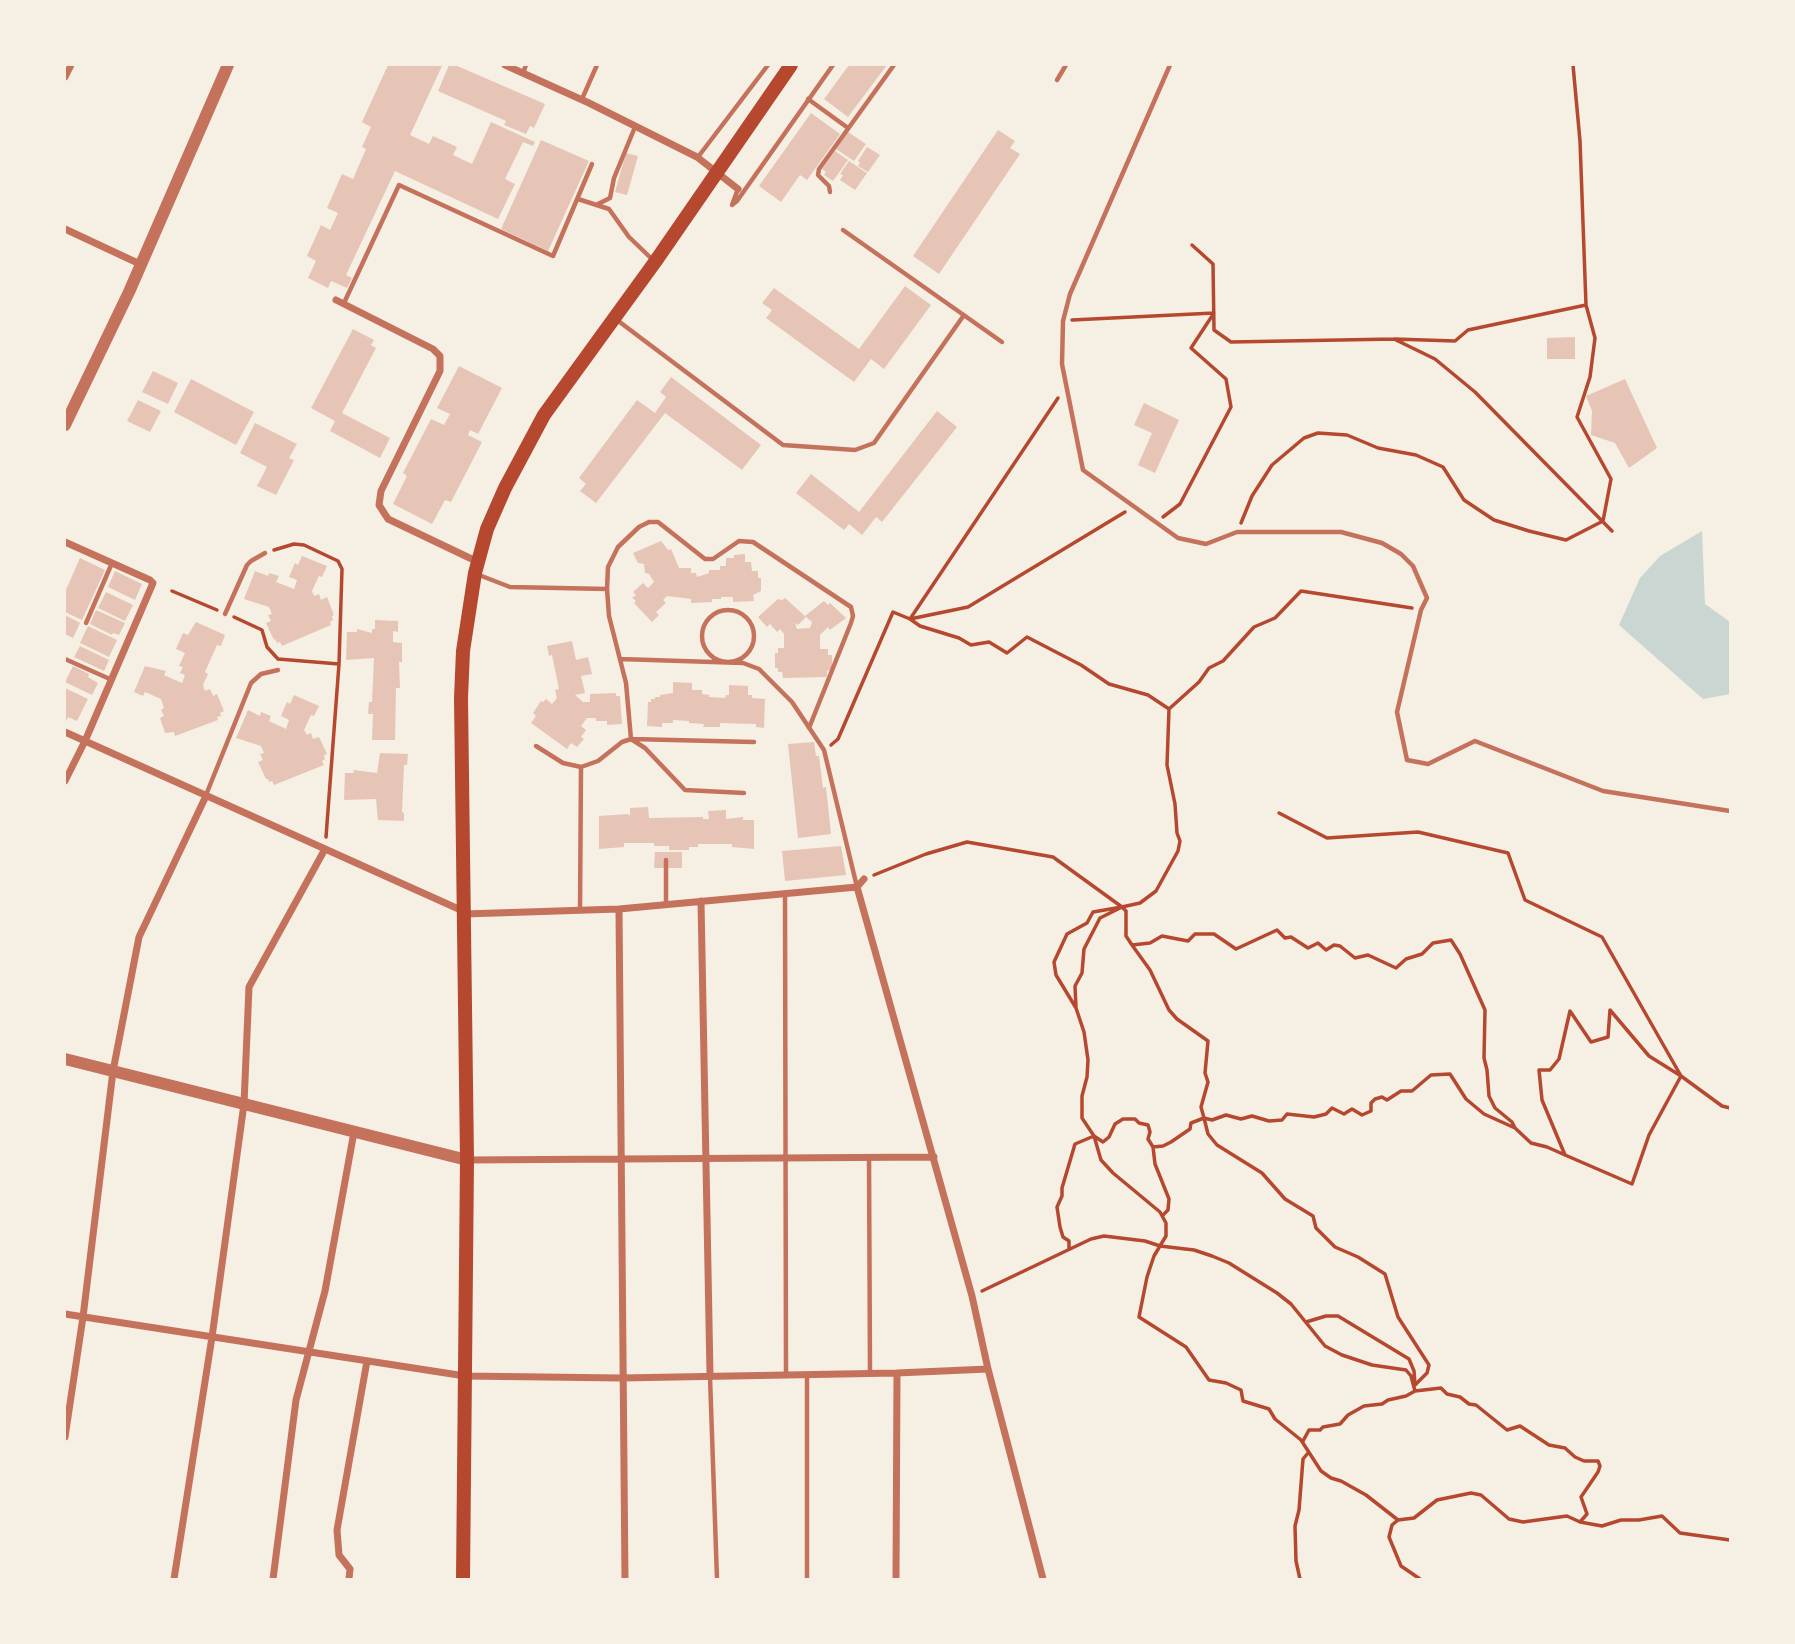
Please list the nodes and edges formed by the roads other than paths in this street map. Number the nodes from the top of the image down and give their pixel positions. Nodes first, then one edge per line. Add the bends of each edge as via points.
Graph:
1 (71, 65) edge
2 (228, 65) edge
3 (505, 65) edge
4 (597, 65) edge
5 (768, 65) edge
6 (791, 65) edge
7 (833, 65) edge
8 (894, 65) edge
9 (1066, 65) edge
10 (1170, 65) edge
11 (525, 69) edge
12 (65, 77) edge
13 (1057, 80) dead end
14 (808, 99) junction
15 (582, 100) junction
16 (635, 126) junction
17 (848, 128) junction
18 (697, 157) junction
19 (592, 164) dead end
20 (738, 189) joint
21 (830, 192) dead end
22 (578, 199) junction
23 (597, 204) junction
24 (65, 229) edge
25 (844, 230) dead end
26 (655, 262) junction
27 (142, 265) junction
28 (340, 302) joint
29 (964, 315) junction
30 (613, 318) junction
31 (1002, 342) dead end
32 (65, 425) edge
33 (65, 542) edge
34 (265, 553) road end
35 (113, 563) junction
36 (476, 567) junction
37 (607, 589) junction
38 (225, 614) road end
39 (86, 623) dead end
40 (65, 659) edge
41 (620, 659) junction
42 (726, 662) junction
43 (278, 670) dead end
44 (112, 680) junction
45 (809, 728) junction
46 (65, 732) edge
47 (631, 739) junction
48 (85, 741) junction
49 (754, 742) dead end
50 (536, 746) dead end
51 (581, 767) junction
52 (65, 781) edge
53 (744, 793) dead end
54 (206, 796) junction
55 (1730, 811) edge
56 (325, 849) junction
57 (666, 860) dead end
58 (864, 879) road end
59 (857, 887) junction
60 (785, 893) junction
61 (701, 901) junction
62 (667, 903) junction
63 (619, 909) junction
64 (580, 912) junction
65 (464, 913) junction
66 (65, 1059) edge
67 (113, 1072) junction
68 (244, 1104) junction
69 (354, 1132) junction
70 (621, 1157) junction
71 (934, 1157) junction
72 (704, 1158) junction
73 (786, 1158) junction
74 (869, 1158) junction
75 (467, 1160) junction
76 (65, 1314) edge
77 (83, 1317) junction
78 (212, 1337) junction
79 (308, 1352) junction
80 (367, 1361) junction
81 (988, 1369) junction
82 (870, 1373) junction
83 (897, 1373) junction
84 (786, 1374) junction
85 (807, 1374) junction
86 (709, 1375) junction
87 (465, 1376) junction
88 (621, 1378) junction
89 (65, 1437) edge
90 (174, 1579) edge
91 (273, 1579) edge
92 (349, 1579) edge
93 (463, 1579) edge
94 (625, 1579) edge
95 (717, 1579) edge
96 (807, 1579) edge
97 (896, 1579) edge
98 (1043, 1579) edge

1 - 12 street
2 - 27 street
3 - 11 street
4 - 15 lane
5 - 18 lane
6 - 26 main road
7 - 14 lane
8 - 17 lane
9 - 13 lane
10 - 55 lane via 1070,294 1063,321 1062,364 1083,470 1178,538 1206,544 1237,532 1340,532 1382,543 1401,554 1413,566 1427,598 1397,712 1407,760 1428,764 1475,741 1603,791
11 - 15 street
14 - 17 lane
14 - 20 lane via 732,205
15 - 16 street
16 - 18 street
16 - 23 lane via 610,198
17 - 21 lane via 818,172
18 - 20 street
19 - 22 lane
22 - 23 lane
22 - 28 lane via 553,256 399,185
23 - 26 lane via 609,209
24 - 27 street
25 - 29 lane
26 - 30 main road
27 - 32 street
28 - 36 street via 433,349 442,361 379,505 388,519
29 - 30 lane via 874,443 855,450 783,445
29 - 31 lane
30 - 36 main road via 568,379 524,452 487,529
33 - 35 street
34 - 38 lane via 247,565
35 - 39 lane
35 - 44 street via 153,583
36 - 37 lane via 503,586
36 - 65 main road via 461,686
37 - 41 lane
37 - 45 lane via 608,567 618,547 639,527 658,522 705,559 713,559 739,541 754,542 851,607 852,620
40 - 44 lane
41 - 42 lane
41 - 47 lane
42 - 42 lane via 743,658 754,635 748,619 733,610 715,613 701,633 710,657
42 - 45 lane via 750,663 760,669
43 - 54 lane via 261,674 251,683
44 - 48 street
45 - 59 lane via 824,752
46 - 48 street
47 - 49 lane
47 - 51 lane
47 - 53 lane via 685,790
48 - 52 street
48 - 54 street
50 - 51 lane via 563,763
51 - 64 lane
54 - 56 street
54 - 67 street via 139,937
56 - 65 street
56 - 68 street via 249,987
57 - 62 lane
58 - 59 street
59 - 60 street
59 - 71 street
60 - 61 street
60 - 73 lane
61 - 62 street
61 - 72 street
62 - 63 street
63 - 64 street
63 - 70 street
64 - 65 street
65 - 75 main road
66 - 67 street
67 - 68 street
67 - 77 street
68 - 69 street
68 - 78 street
69 - 75 street
69 - 79 street via 325,1291
70 - 72 street
70 - 75 street
70 - 88 street
71 - 74 street
71 - 81 street
72 - 73 street
72 - 86 street
73 - 74 street
73 - 84 lane
74 - 82 lane
75 - 87 main road
76 - 77 street
77 - 78 street
77 - 89 street
78 - 79 street
78 - 90 street
79 - 80 street
79 - 91 street via 296,1400
80 - 87 street
80 - 92 street via 337,1530 339,1555 350,1569
81 - 83 street
81 - 98 street
82 - 83 street
82 - 85 street
83 - 97 street
84 - 85 street
84 - 86 street
85 - 96 lane
86 - 88 street
86 - 95 lane
87 - 88 street
87 - 93 main road
88 - 94 street

